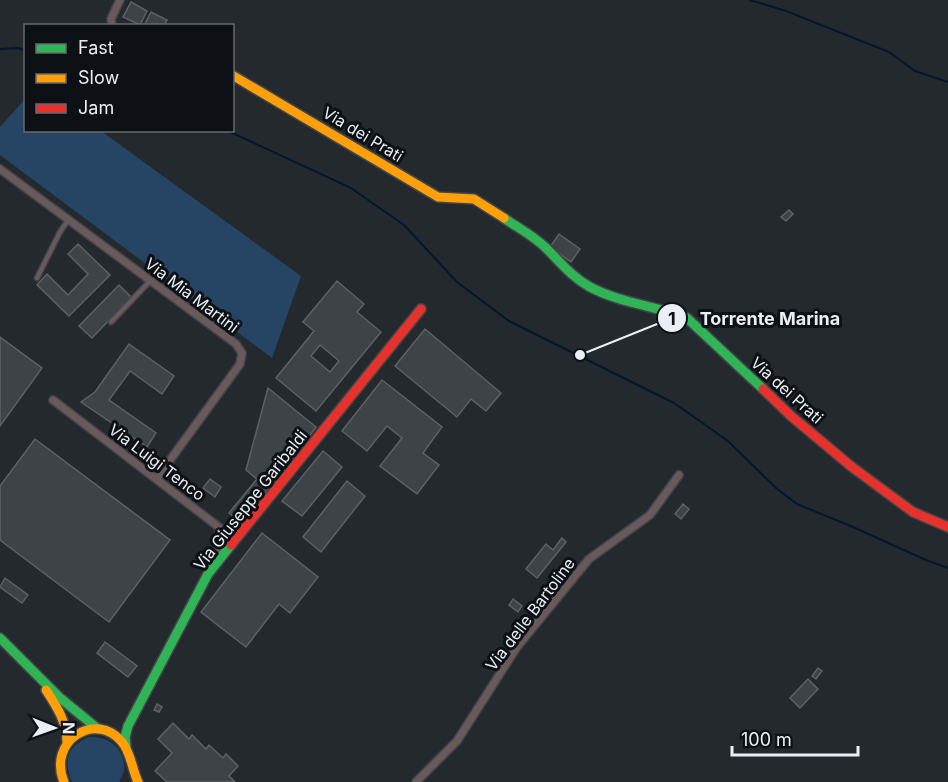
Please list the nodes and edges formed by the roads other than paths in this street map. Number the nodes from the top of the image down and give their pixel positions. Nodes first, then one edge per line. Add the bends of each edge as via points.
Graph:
1 (120, 0) edge
2 (112, 24) edge
3 (234, 76) edge
4 (0, 169) edge
5 (68, 220) junction
6 (37, 278) dead end
7 (150, 281) junction
8 (421, 309) dead end
9 (111, 322) dead end
10 (53, 400) dead end
11 (679, 475) dead end
12 (157, 478) junction
13 (948, 527) edge
14 (224, 554) junction
15 (0, 638) edge
16 (42, 682) junction
17 (128, 726) junction
18 (103, 730) junction
19 (67, 743) junction
20 (126, 746) junction
21 (132, 768) junction
22 (64, 782) edge
23 (127, 782) edge
24 (138, 782) edge
25 (416, 782) edge

1 - 2 street
3 - 13 street, Via dei Prati via 438,197 474,199 485,205 544,246 567,272 590,287 687,318 852,467 913,512
4 - 5 street, Via Mia Martini
5 - 6 lane
5 - 7 street, Via Mia Martini
7 - 9 lane
7 - 12 street, Via Mia Martini via 236,344 242,353 240,364
8 - 14 street, Via Giuseppe Garibaldi
10 - 12 street, Via Luigi Tenco
11 - 25 street, Via delle Bartoline via 650,515 589,560 517,648 457,741
12 - 14 street, Via Luigi Tenco via 220,528 217,545
14 - 17 street, Via Giuseppe Garibaldi via 208,574
15 - 16 street
16 - 18 street via 79,716
16 - 19 street via 66,724
17 - 18 street via 123,730
17 - 20 street, Via Giuseppe Garibaldi
18 - 19 street via 79,733
18 - 20 street
19 - 22 street via 60,756
20 - 21 street
21 - 23 street
21 - 24 street

